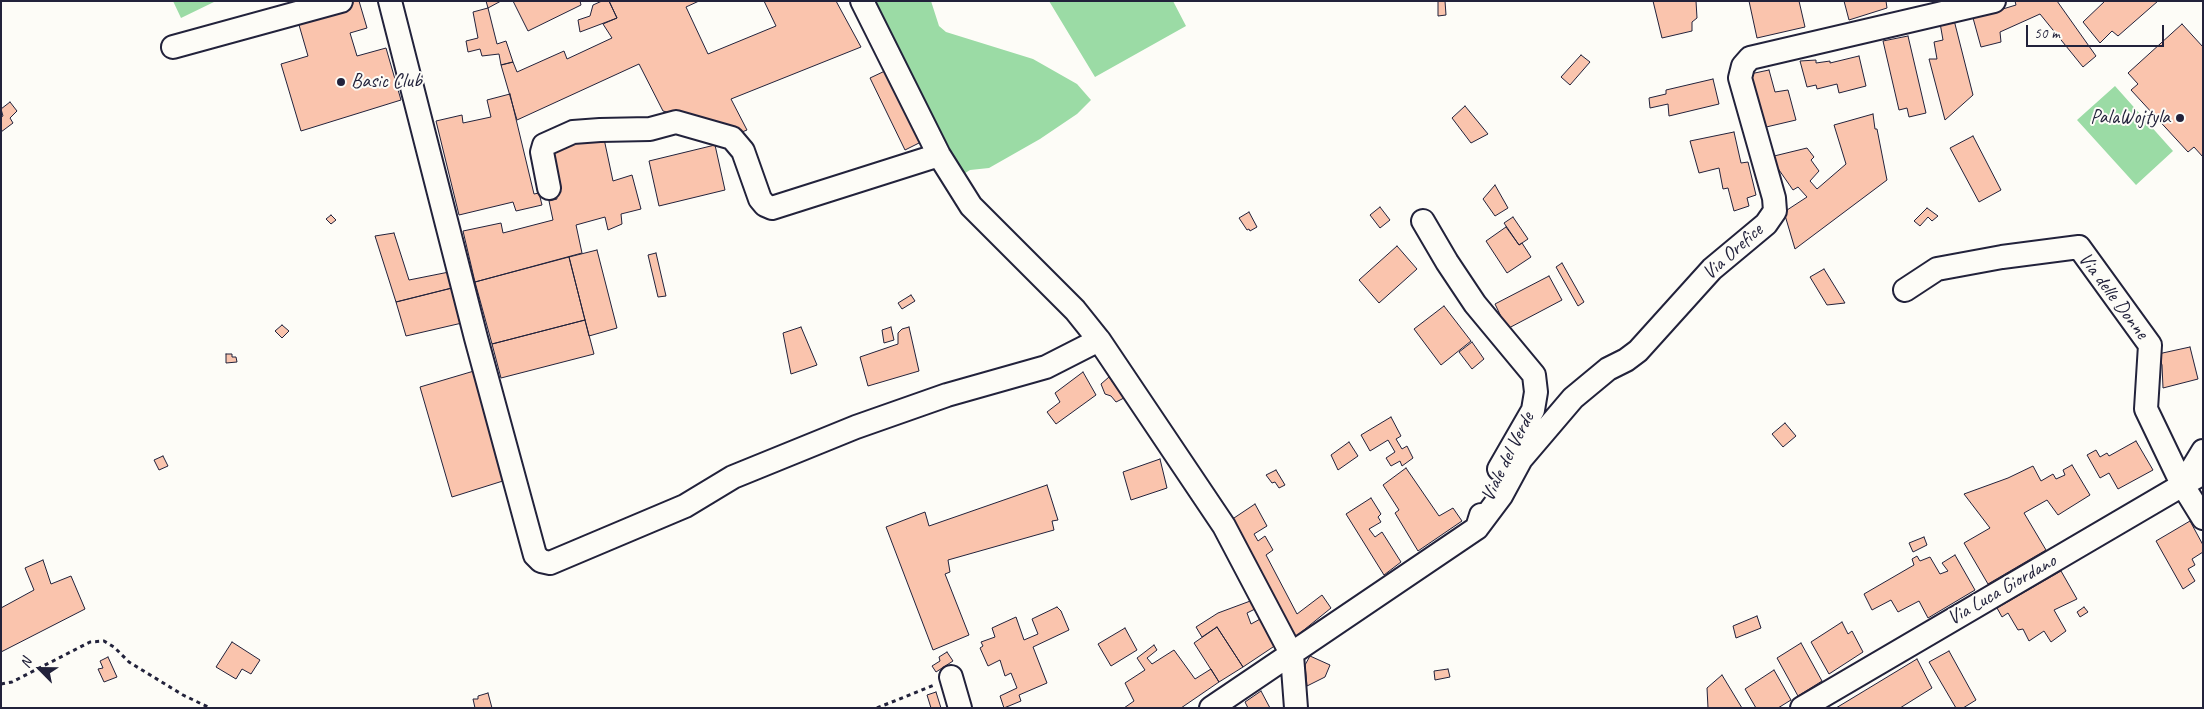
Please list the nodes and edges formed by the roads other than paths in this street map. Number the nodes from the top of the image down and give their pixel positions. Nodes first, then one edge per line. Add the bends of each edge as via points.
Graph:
1 (341, 1) edge
2 (390, 1) edge
3 (862, 1) edge
4 (1994, 1) edge
5 (173, 47) dead end
6 (939, 155) junction
7 (549, 188) dead end
8 (1423, 221) dead end
9 (1905, 290) dead end
10 (1099, 340) junction
11 (2203, 451) edge
12 (2203, 473) edge
13 (2182, 484) junction
14 (2203, 518) edge
15 (1476, 528) junction
16 (1292, 654) junction
17 (951, 678) road end
18 (960, 708) edge
19 (1212, 708) edge
20 (1296, 708) edge
21 (1802, 708) edge

1 - 5 street
2 - 10 street via 532,546 541,560 550,564 685,506 733,476 856,427 947,394 1046,367
3 - 6 street
4 - 15 street, Via Orefice via 1750,58 1743,66 1740,78 1775,211 1766,224 1712,269 1638,351 1608,369 1573,398 1521,459 1501,496
6 - 7 street via 772,208 760,199 743,151 732,138 676,122 650,129 573,132 544,145 542,152
6 - 10 street via 971,206 1075,310
8 - 15 street, Viale del Verde via 1475,304 1534,375 1536,392 1532,410 1492,482
9 - 13 street, Via delle Donne via 1937,269 2079,247 2150,345 2146,409
10 - 16 street via 1224,526
11 - 13 street
12 - 13 street, Via Luca Giordano
13 - 14 street
13 - 21 street, Via Luca Giordano
15 - 16 street, Viale del Verde
16 - 19 street, Viale del Verde
16 - 20 street
17 - 18 street

